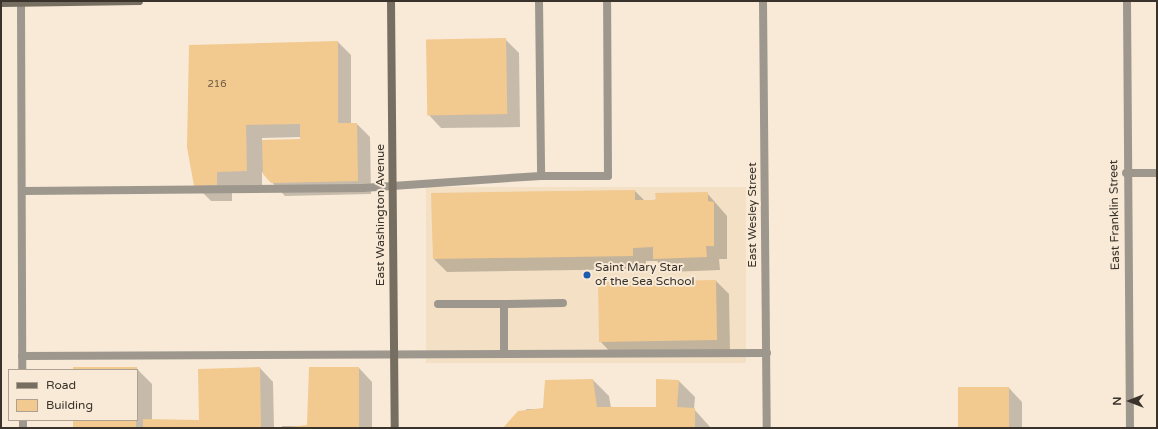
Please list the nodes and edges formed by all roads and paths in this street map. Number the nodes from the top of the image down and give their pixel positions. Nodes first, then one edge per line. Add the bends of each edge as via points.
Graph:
1 (139, 1) edge
2 (391, 1) edge
3 (539, 1) edge
4 (607, 1) edge
5 (763, 1) edge
6 (1127, 1) edge
7 (1, 4) edge
8 (21, 4) junction
9 (1126, 173) junction
10 (1157, 173) edge
11 (541, 176) junction
12 (393, 186) junction
13 (22, 191) junction
14 (563, 303) dead end
15 (438, 304) dead end
16 (504, 304) junction
17 (504, 351) junction
18 (394, 352) junction
19 (767, 353) junction
20 (22, 356) junction
21 (22, 369) edge
22 (395, 428) edge
23 (767, 428) edge
24 (1130, 428) edge

1 - 8 main road
2 - 12 main road, East Washington Avenue
3 - 11 street
4 - 11 street via 608,176
5 - 19 street, East Wesley Street
6 - 9 street, East Franklin Street
7 - 8 main road
8 - 13 street
9 - 10 street
9 - 24 street, East Franklin Street
11 - 12 street
12 - 13 street via 309,190 225,186
12 - 18 main road, East Washington Avenue
13 - 20 street
14 - 16 street
15 - 16 street
16 - 17 street
17 - 18 street
17 - 19 street
18 - 20 street
18 - 22 main road, East Washington Avenue
19 - 23 street, East Wesley Street
20 - 21 street

